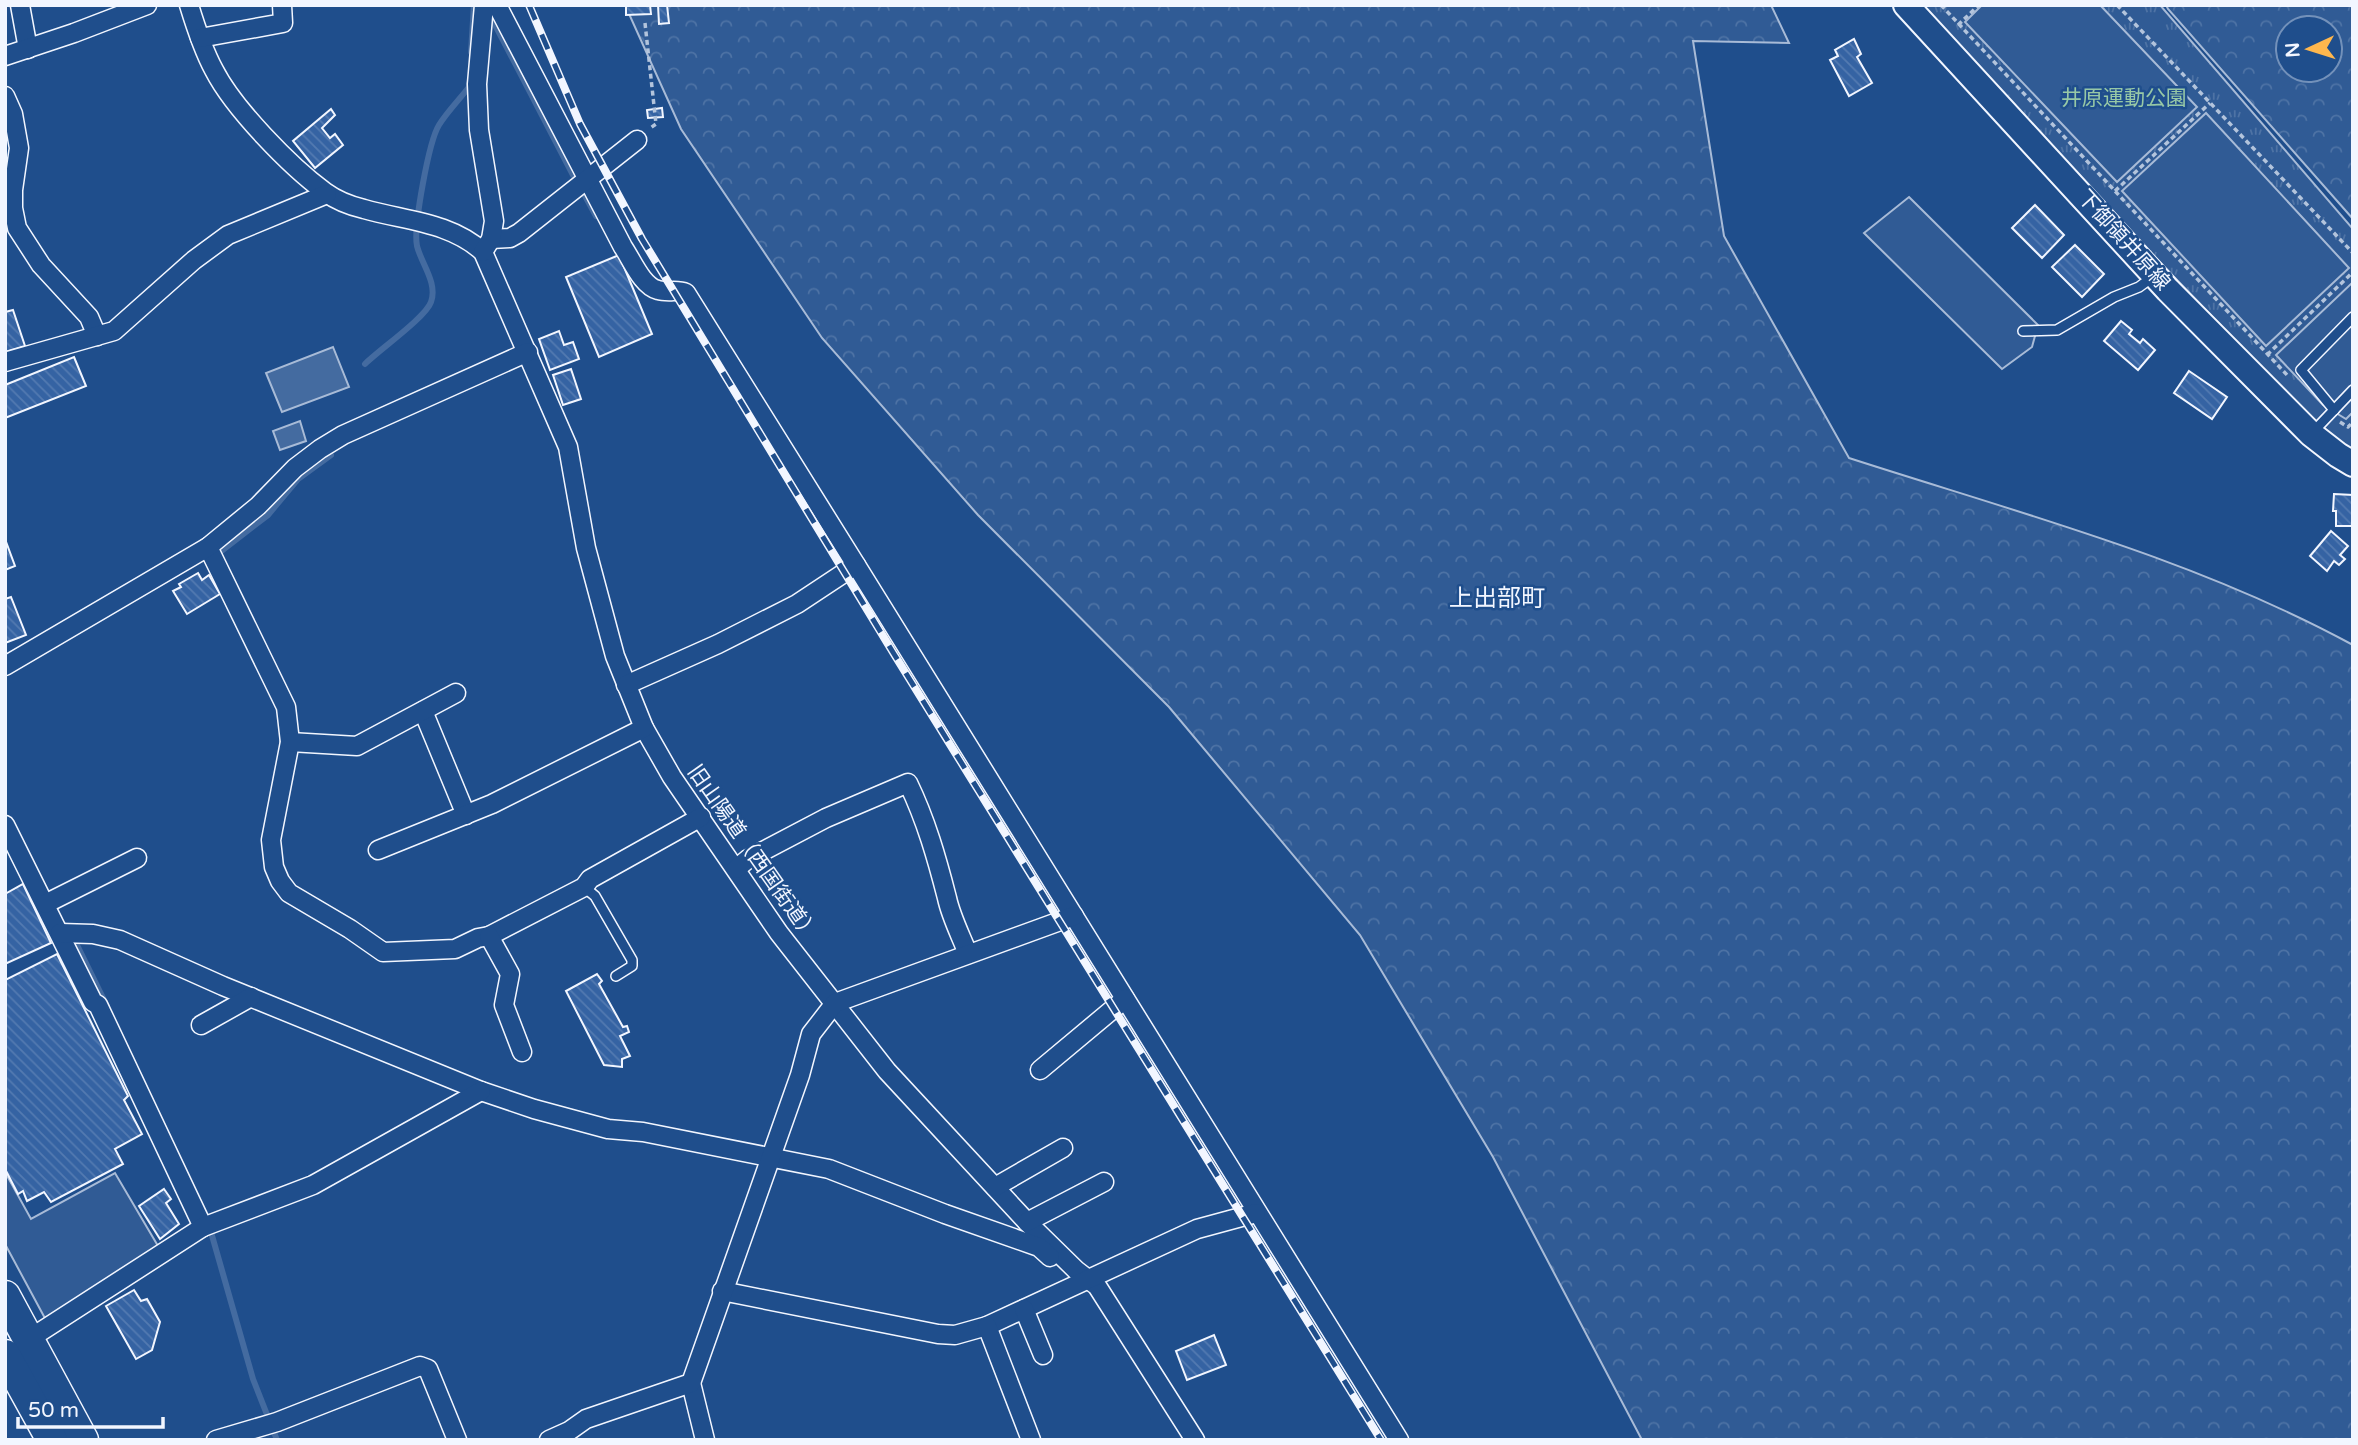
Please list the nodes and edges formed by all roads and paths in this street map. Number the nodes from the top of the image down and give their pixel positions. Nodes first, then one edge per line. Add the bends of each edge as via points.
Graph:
1 (20, 5) edge
2 (147, 5) edge
3 (190, 5) edge
4 (282, 5) edge
5 (484, 5) edge
6 (498, 5) edge
7 (1906, 5) edge
8 (1941, 5) edge
9 (1979, 5) edge
10 (2117, 5) edge
11 (645, 23) dead end
12 (1958, 24) junction
13 (200, 38) junction
14 (28, 49) junction
15 (5, 56) edge
16 (5, 96) edge
17 (2210, 103) junction
18 (655, 119) dead end
19 (637, 140) dead end
20 (586, 180) junction
21 (2115, 191) junction
22 (327, 194) junction
23 (487, 245) junction
24 (2353, 253) edge
25 (2353, 272) edge
26 (2156, 275) junction
27 (2353, 317) edge
28 (2023, 331) dead end
29 (97, 336) junction
30 (528, 352) junction
31 (2267, 355) junction
32 (5, 362) edge
33 (2294, 383) dead end
34 (2353, 390) edge
35 (2322, 422) junction
36 (2353, 464) edge
37 (208, 547) junction
38 (856, 565) junction
39 (5, 666) edge
40 (626, 685) junction
41 (456, 693) dead end
42 (423, 711) junction
43 (644, 728) junction
44 (290, 742) junction
45 (466, 815) junction
46 (701, 817) junction
47 (5, 825) edge
48 (378, 850) dead end
49 (137, 858) dead end
50 (736, 869) junction
51 (584, 887) junction
52 (45, 904) junction
53 (1074, 916) junction
54 (60, 933) junction
55 (489, 936) junction
56 (968, 954) junction
57 (616, 976) dead end
58 (251, 997) junction
59 (1125, 999) junction
60 (835, 1003) junction
61 (201, 1026) dead end
62 (522, 1052) dead end
63 (1040, 1070) dead end
64 (481, 1091) junction
65 (1063, 1148) dead end
66 (771, 1157) junction
67 (1104, 1182) dead end
68 (995, 1186) junction
69 (1256, 1213) junction
70 (1027, 1222) junction
71 (207, 1226) junction
72 (1088, 1279) junction
73 (722, 1291) junction
74 (5, 1296) edge
75 (1024, 1309) junction
76 (987, 1326) junction
77 (13, 1350) edge
78 (1043, 1355) dead end
79 (691, 1383) junction
80 (52, 1440) edge
81 (83, 1440) edge
82 (215, 1440) edge
83 (457, 1440) edge
84 (549, 1440) edge
85 (705, 1440) edge
86 (1031, 1440) edge
87 (1195, 1440) edge
88 (1399, 1440) edge

1 - 14 street
2 - 14 street
3 - 13 street
4 - 13 street via 283,23
5 - 23 street via 477,84 479,130 494,221
6 - 20 street
7 - 26 main road, 下御領井原線
8 - 12 path
9 - 12 path
10 - 17 path
11 - 18 path
12 - 21 path
13 - 22 street via 223,86 251,122
14 - 15 street
16 - 29 street via 19,148 13,190 17,228 41,265 89,317
17 - 21 path
17 - 24 path
19 - 20 street
20 - 23 street via 519,233
20 - 38 street via 644,279 659,290 686,293
21 - 31 path
22 - 23 street via 364,209 449,229
22 - 29 street via 228,235 114,331
23 - 30 street, 旧山陽道（西国街道）
25 - 31 path
26 - 28 lane via 2057,330
26 - 35 main road, 下御領井原線
27 - 35 lane via 2301,370
29 - 32 street
30 - 37 street via 320,449
30 - 40 street, 旧山陽道（西国街道） via 568,447 586,548
31 - 33 path
34 - 35 lane
35 - 36 main road, 下御領井原線 via 2338,455
37 - 39 street
37 - 44 street via 286,707
38 - 40 street via 797,604
38 - 53 street
40 - 43 street, 旧山陽道（西国街道）
41 - 42 street
42 - 44 street via 357,746
42 - 45 street
43 - 45 street
43 - 46 street, 旧山陽道（西国街道）
44 - 55 street via 271,840 274,867 289,893 383,952 454,949
45 - 48 street
46 - 50 street, 旧山陽道（西国街道）
46 - 51 street
47 - 52 street
49 - 52 street
50 - 56 street via 826,818 908,783
50 - 60 street, 旧山陽道（西国街道）
51 - 55 street
51 - 57 lane via 595,896 632,960 632,966
52 - 54 street
53 - 56 street
53 - 59 street
54 - 58 street via 120,940
54 - 71 street
55 - 62 street via 510,974 504,1005
56 - 60 street
58 - 61 street
58 - 64 street
59 - 63 street
59 - 69 street
60 - 66 street via 811,1034
60 - 68 street, 旧山陽道（西国街道） via 887,1071
64 - 66 street via 608,1129
64 - 71 street via 313,1185
65 - 68 street
66 - 72 street via 829,1169 1039,1247 1066,1274
66 - 73 street
67 - 70 street
68 - 70 street, 旧山陽道（西国街道）
69 - 72 street via 1197,1229
69 - 88 street
70 - 72 street, 旧山陽道（西国街道）
71 - 77 street
72 - 75 street
72 - 87 street, 旧山陽道（西国街道） via 1109,1303
73 - 76 street via 938,1334 955,1335
73 - 79 street
74 - 77 highway
75 - 76 street
75 - 78 street
76 - 86 street
77 - 80 highway
77 - 81 highway
79 - 84 street via 586,1419
79 - 85 street
82 - 83 street via 270,1424 420,1366 428,1369

